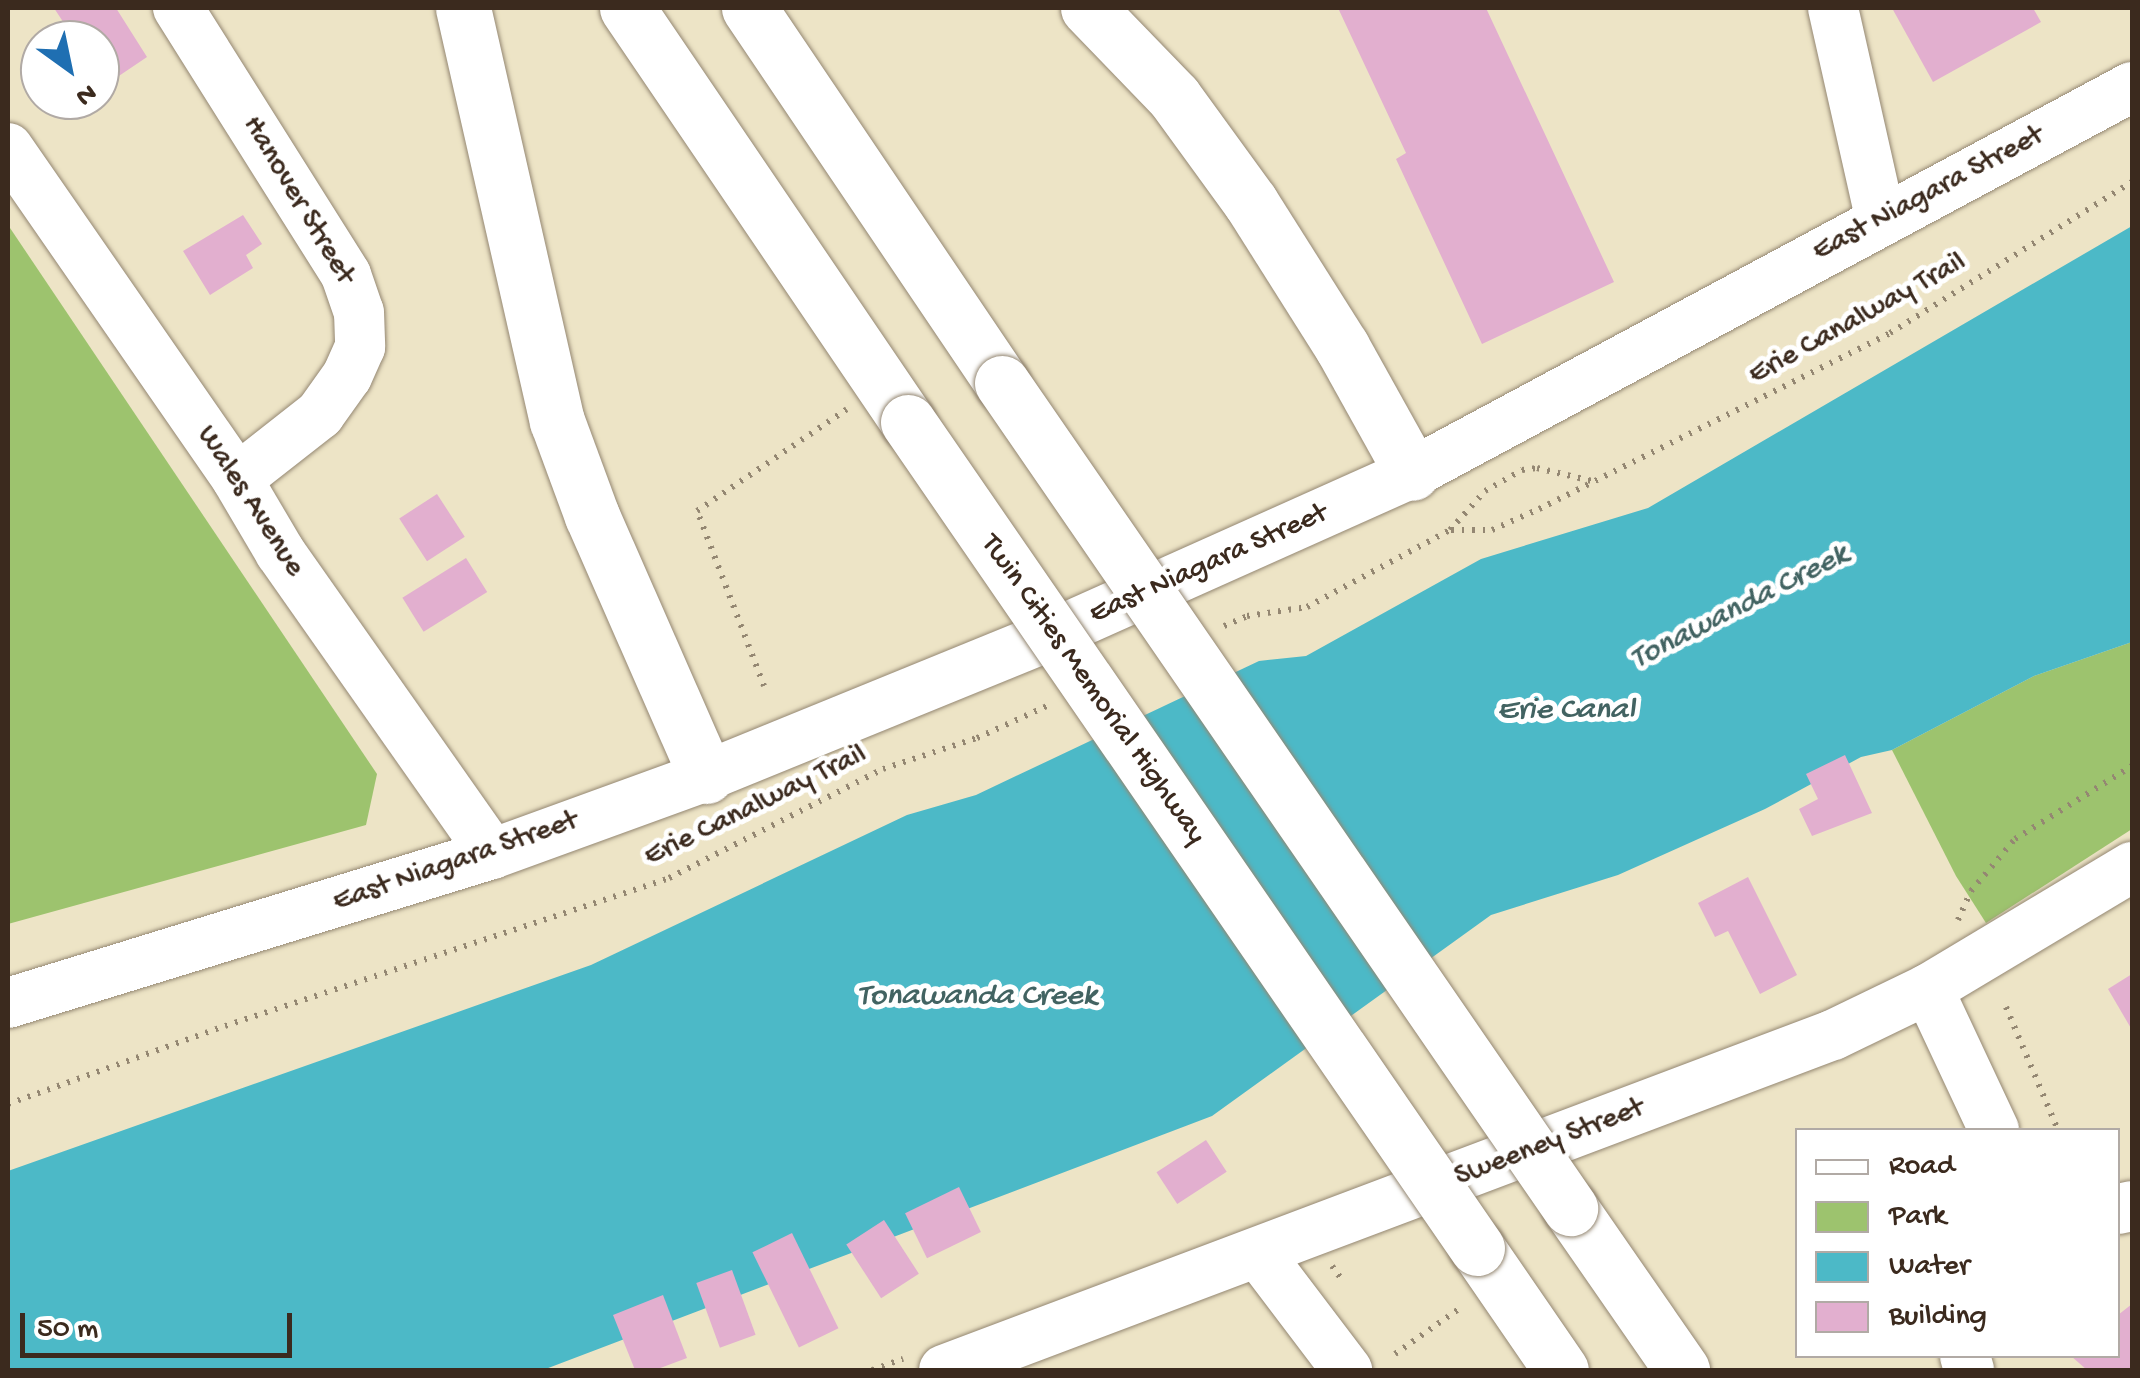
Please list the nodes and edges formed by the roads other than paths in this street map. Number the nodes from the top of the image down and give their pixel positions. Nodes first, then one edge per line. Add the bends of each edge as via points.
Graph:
1 (178, 8) edge
2 (464, 8) edge
3 (628, 8) edge
4 (749, 8) edge
5 (1088, 8) edge
6 (1833, 8) edge
7 (2132, 87) edge
8 (8, 148) edge
9 (1881, 221) junction
10 (1412, 473) junction
11 (237, 479) junction
12 (706, 776) junction
13 (492, 854) junction
14 (2132, 867) edge
15 (1928, 988) junction
16 (8, 1004) edge
17 (1993, 1128) edge
18 (1259, 1254) junction
19 (944, 1370) edge
20 (1347, 1370) edge
21 (1561, 1370) edge
22 (1682, 1370) edge

1 - 11 street, Hanover Street via 346,275 360,312 360,346 320,414
2 - 12 main road via 556,421
3 - 21 main road, Twin Cities Memorial Highway, bridge
4 - 22 main road, bridge
5 - 10 main road via 1174,98 1251,203
6 - 9 street
7 - 9 street, East Niagara Street
8 - 11 street, Wales Avenue
9 - 10 street, East Niagara Street
10 - 12 street, East Niagara Street via 1042,639
11 - 13 street, Wales Avenue via 280,552
12 - 13 street, East Niagara Street
13 - 16 street, East Niagara Street
14 - 15 street, Sweeney Street
15 - 17 street
15 - 18 street, Sweeney Street via 1766,1063
18 - 19 street, Sweeney Street
18 - 20 street

